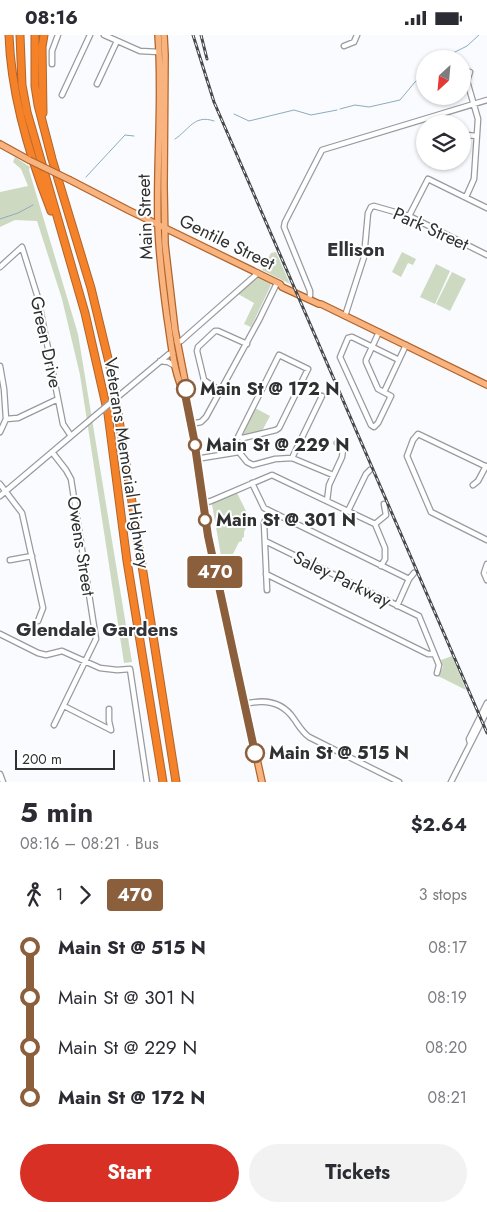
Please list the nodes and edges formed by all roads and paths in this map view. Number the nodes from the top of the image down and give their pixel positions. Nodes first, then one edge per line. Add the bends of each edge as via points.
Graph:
1 (9, 35) edge
2 (20, 35) edge
3 (35, 35) edge
4 (44, 35) edge
5 (58, 35) edge
6 (90, 35) edge
7 (104, 35) edge
8 (158, 35) edge
9 (164, 35) edge
10 (357, 35) edge
11 (117, 41) junction
12 (344, 46) dead end
13 (159, 52) junction
14 (52, 64) dead end
15 (97, 83) dead end
16 (471, 94) edge
17 (62, 95) dead end
18 (487, 100) edge
19 (474, 103) junction
20 (43, 126) junction
21 (471, 135) edge
22 (476, 135) junction
23 (0, 145) edge
24 (466, 197) junction
25 (487, 207) edge
26 (409, 216) junction
27 (158, 225) junction
28 (164, 228) junction
29 (487, 255) edge
30 (70, 261) junction
31 (0, 267) edge
32 (258, 273) junction
33 (278, 283) junction
34 (310, 296) junction
35 (321, 304) junction
36 (345, 316) junction
37 (168, 320) junction
38 (379, 332) junction
39 (177, 342) junction
40 (247, 343) junction
41 (406, 345) junction
42 (372, 347) junction
43 (173, 353) junction
44 (399, 360) junction
45 (160, 361) junction
46 (0, 366) edge
47 (176, 367) junction
48 (487, 385) edge
49 (220, 391) junction
50 (384, 392) junction
51 (185, 394) junction
52 (322, 396) dead end
53 (58, 399) junction
54 (6, 419) junction
55 (191, 424) junction
56 (0, 432) edge
57 (71, 436) junction
58 (239, 437) junction
59 (337, 443) dead end
60 (52, 452) junction
61 (230, 453) junction
62 (292, 458) junction
63 (196, 459) junction
64 (486, 466) edge
65 (370, 470) dead end
66 (333, 475) junction
67 (252, 483) junction
68 (0, 484) edge
69 (473, 485) dead end
70 (6, 491) junction
71 (0, 496) edge
72 (327, 501) junction
73 (202, 503) junction
74 (384, 504) dead end
75 (269, 511) junction
76 (348, 511) junction
77 (374, 524) junction
78 (265, 541) junction
79 (487, 541) edge
80 (32, 556) junction
81 (10, 560) dead end
82 (487, 564) edge
83 (381, 566) junction
84 (414, 573) dead end
85 (266, 574) junction
86 (409, 579) junction
87 (487, 580) edge
88 (267, 590) dead end
89 (397, 606) junction
90 (38, 621) dead end
91 (0, 634) edge
92 (434, 654) junction
93 (86, 662) junction
94 (437, 673) dead end
95 (487, 703) edge
96 (245, 704) junction
97 (64, 706) junction
98 (109, 709) dead end
99 (487, 711) edge
100 (54, 725) dead end
101 (470, 743) junction
102 (0, 774) edge
103 (4, 782) edge
104 (147, 782) edge
105 (163, 782) edge
106 (176, 782) edge
107 (262, 782) edge
108 (399, 782) edge
109 (451, 782) edge

1 - 30 highway via 12,75 26,137
2 - 30 highway, Veterans Memorial Highway via 26,112
3 - 20 highway, Veterans Memorial Highway via 36,86
4 - 20 highway
5 - 14 street via 52,51
6 - 17 street
7 - 11 street
8 - 13 main road, Main Street
9 - 28 main road, Main Street
10 - 12 street via 354,42
11 - 13 street via 140,51
11 - 15 street
13 - 27 main road, Main Street
16 - 19 street
18 - 19 street
19 - 22 street via 478,119
19 - 34 street via 322,150 284,227
20 - 106 highway, Veterans Memorial Highway via 91,288 112,375
21 - 22 street
22 - 24 street via 474,179
23 - 27 main road, Gentile Street, bridge
24 - 25 street
24 - 26 street via 428,179
26 - 29 street, Park Street
26 - 36 street, Park Street via 371,207 364,257
27 - 28 main road, Gentile Street
27 - 37 main road, Main Street
28 - 32 main road, Gentile Street
28 - 39 main road, Main Street
30 - 105 highway, Veterans Memorial Highway via 108,414 127,561
31 - 53 street, Green Drive via 22,247 38,298
32 - 33 main road, Gentile Street
32 - 39 street
33 - 34 main road, Gentile Street
33 - 35 main road, Gentile Street
33 - 40 street
34 - 35 main road, Gentile Street
35 - 36 main road, Gentile Street
36 - 38 main road, Gentile Street
37 - 39 main road
37 - 43 main road, Main Street
38 - 41 main road, Gentile Street
38 - 42 street
39 - 51 main road, Main Street
40 - 49 street
40 - 49 street via 215,331 198,347 204,380
41 - 44 street
41 - 48 main road, Gentile Street
42 - 44 street
42 - 50 street via 366,360 378,389
42 - 50 street via 349,337 340,357 370,425 374,427 391,396
43 - 45 street
43 - 47 main road, Main Street
44 - 50 street
45 - 47 street
45 - 57 street, bridge
46 - 54 street
47 - 51 main road, Main Street
49 - 55 street via 204,420
51 - 55 main road, Main Street
52 - 62 street
53 - 54 street via 18,418
53 - 57 street, Green Drive via 63,424
54 - 56 street
55 - 63 main road, Main Street
57 - 60 street
58 - 58 street via 280,428 308,369 279,355
58 - 61 street
59 - 66 street via 343,450
60 - 70 street
60 - 93 street, Owens Street via 70,479 96,632 95,645
61 - 62 street via 239,452 253,465
61 - 63 street
62 - 66 street
63 - 73 main road, Main Street
64 - 69 street
64 - 79 street via 418,434 407,456 431,512
65 - 76 street
66 - 72 street
67 - 72 street via 272,475
67 - 73 street
67 - 75 street via 262,506
68 - 70 street
70 - 71 street
70 - 80 street via 22,513
72 - 76 street
73 - 96 main road, Main Street
74 - 77 street via 386,515
75 - 78 street via 264,523
75 - 83 street
76 - 77 street
77 - 83 street via 385,547
78 - 85 street
78 - 89 street, Saley Parkway
80 - 81 street
80 - 90 street via 43,608
82 - 87 street via 484,573
83 - 86 street
84 - 86 street
85 - 88 street
85 - 92 street via 428,654
86 - 89 street
89 - 92 street, Saley Parkway via 419,616
91 - 93 street via 38,653 46,655 62,651
92 - 94 street via 439,665
93 - 97 street, Owens Street
93 - 104 street via 108,670 130,669
95 - 101 street
96 - 107 main road, Main Street
96 - 108 street via 266,701 281,706 304,734
97 - 98 street via 111,730
97 - 100 street, Owens Street
99 - 101 street
101 - 109 street
102 - 103 street

